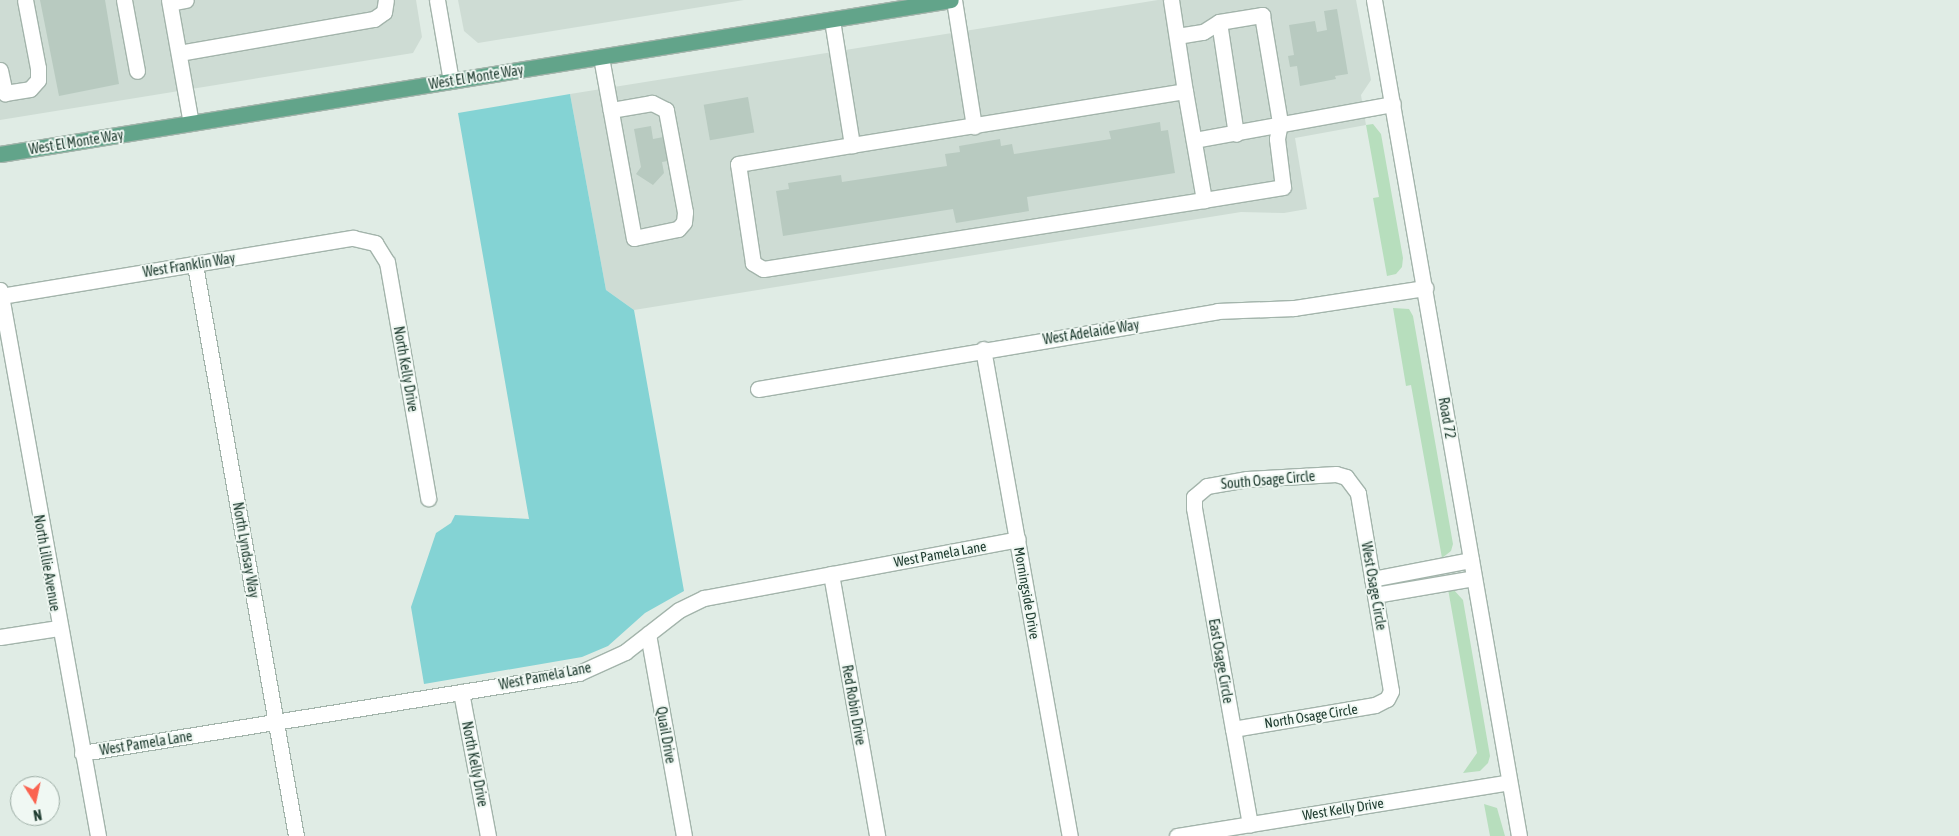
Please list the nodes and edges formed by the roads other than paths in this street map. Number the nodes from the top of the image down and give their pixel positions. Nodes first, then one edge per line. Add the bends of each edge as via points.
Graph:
1 (25, 0) edge
2 (124, 0) edge
3 (186, 0) edge
4 (386, 0) edge
5 (437, 0) edge
6 (953, 0) edge
7 (1171, 0) edge
8 (1374, 0) edge
9 (170, 1) edge
10 (832, 20) junction
11 (1219, 22) junction
12 (1177, 36) junction
13 (178, 52) junction
14 (601, 57) junction
15 (0, 70) edge
16 (137, 71) dead end
17 (451, 82) junction
18 (1185, 91) junction
19 (1393, 104) junction
20 (610, 110) junction
21 (191, 122) junction
22 (1280, 124) junction
23 (974, 126) junction
24 (1236, 134) junction
25 (1194, 140) junction
26 (852, 145) junction
27 (0, 154) edge
28 (1204, 200) junction
29 (375, 242) joint
30 (195, 265) junction
31 (1425, 288) junction
32 (0, 293) edge
33 (3, 331) edge
34 (983, 349) junction
35 (758, 389) dead end
36 (1346, 477) joint
37 (1194, 497) joint
38 (428, 498) dead end
39 (1018, 540) junction
40 (1471, 560) junction
41 (831, 574) junction
42 (1474, 578) junction
43 (1372, 579) junction
44 (1375, 595) junction
45 (58, 628) junction
46 (648, 634) junction
47 (0, 637) edge
48 (461, 692) junction
49 (1387, 698) joint
50 (276, 722) junction
51 (1233, 729) junction
52 (82, 753) junction
53 (1509, 782) junction
54 (1250, 824) junction
55 (98, 836) edge
56 (296, 836) edge
57 (488, 836) edge
58 (684, 836) edge
59 (878, 836) edge
60 (1070, 836) edge
61 (1178, 836) edge
62 (1519, 836) edge

1 - 15 street via 38,80 30,89 5,93
2 - 16 street
3 - 9 street
4 - 13 street via 384,12 374,20
5 - 17 street
6 - 10 main road, West El Monte Way
6 - 23 street
7 - 12 street
8 - 19 street, Road 72
9 - 13 street
10 - 14 main road, West El Monte Way
10 - 26 street
11 - 12 street via 1203,32
11 - 22 street via 1262,15
11 - 24 street
12 - 18 street
13 - 21 street
14 - 17 main road, West El Monte Way
14 - 20 street
17 - 21 main road, West El Monte Way
18 - 23 street
18 - 25 street
19 - 22 street
19 - 31 street, Road 72
20 - 20 street via 652,103 666,110 685,212 684,222 678,228 634,238
21 - 27 main road, West El Monte Way
22 - 24 street
22 - 28 street via 1277,139 1283,187
23 - 26 street
24 - 25 street
25 - 28 street
26 - 28 street via 738,164 753,263 763,269
29 - 30 street, West Franklin Way via 353,238
29 - 38 street, North Kelly Drive via 387,262
30 - 32 street, West Franklin Way
30 - 50 street, North Lyndsay Way
31 - 34 street, West Adelaide Way via 1294,308 1217,311
31 - 40 street, Road 72
32 - 33 street, North Lillie Avenue
33 - 45 street, North Lillie Avenue
34 - 35 street, West Adelaide Way
34 - 39 street, Morningside Drive
36 - 37 street, South Osage Circle via 1336,474 1247,479 1207,486
36 - 43 street, West Osage Circle via 1358,493
37 - 51 street, East Osage Circle
39 - 41 street, West Pamela Lane
39 - 60 street, Morningside Drive
40 - 42 street, Road 72
40 - 43 street
41 - 46 street, West Pamela Lane via 704,598 679,610
41 - 59 street, Red Robin Drive
42 - 44 street
42 - 53 street, Road 72
43 - 44 street, West Osage Circle
44 - 49 street, West Osage Circle via 1391,683
45 - 47 street
45 - 52 street, North Lillie Avenue
46 - 48 street, West Pamela Lane via 625,652 579,673
46 - 58 street, Quail Drive
48 - 50 street, West Pamela Lane
48 - 57 street, North Kelly Drive
49 - 51 street, North Osage Circle via 1375,705
50 - 52 street, West Pamela Lane
50 - 56 street, North Lyndsay Way
51 - 54 street, East Osage Circle
52 - 55 street, North Lillie Avenue
53 - 54 street, West Kelly Drive
53 - 62 street, Road 72
54 - 61 street, West Kelly Drive

